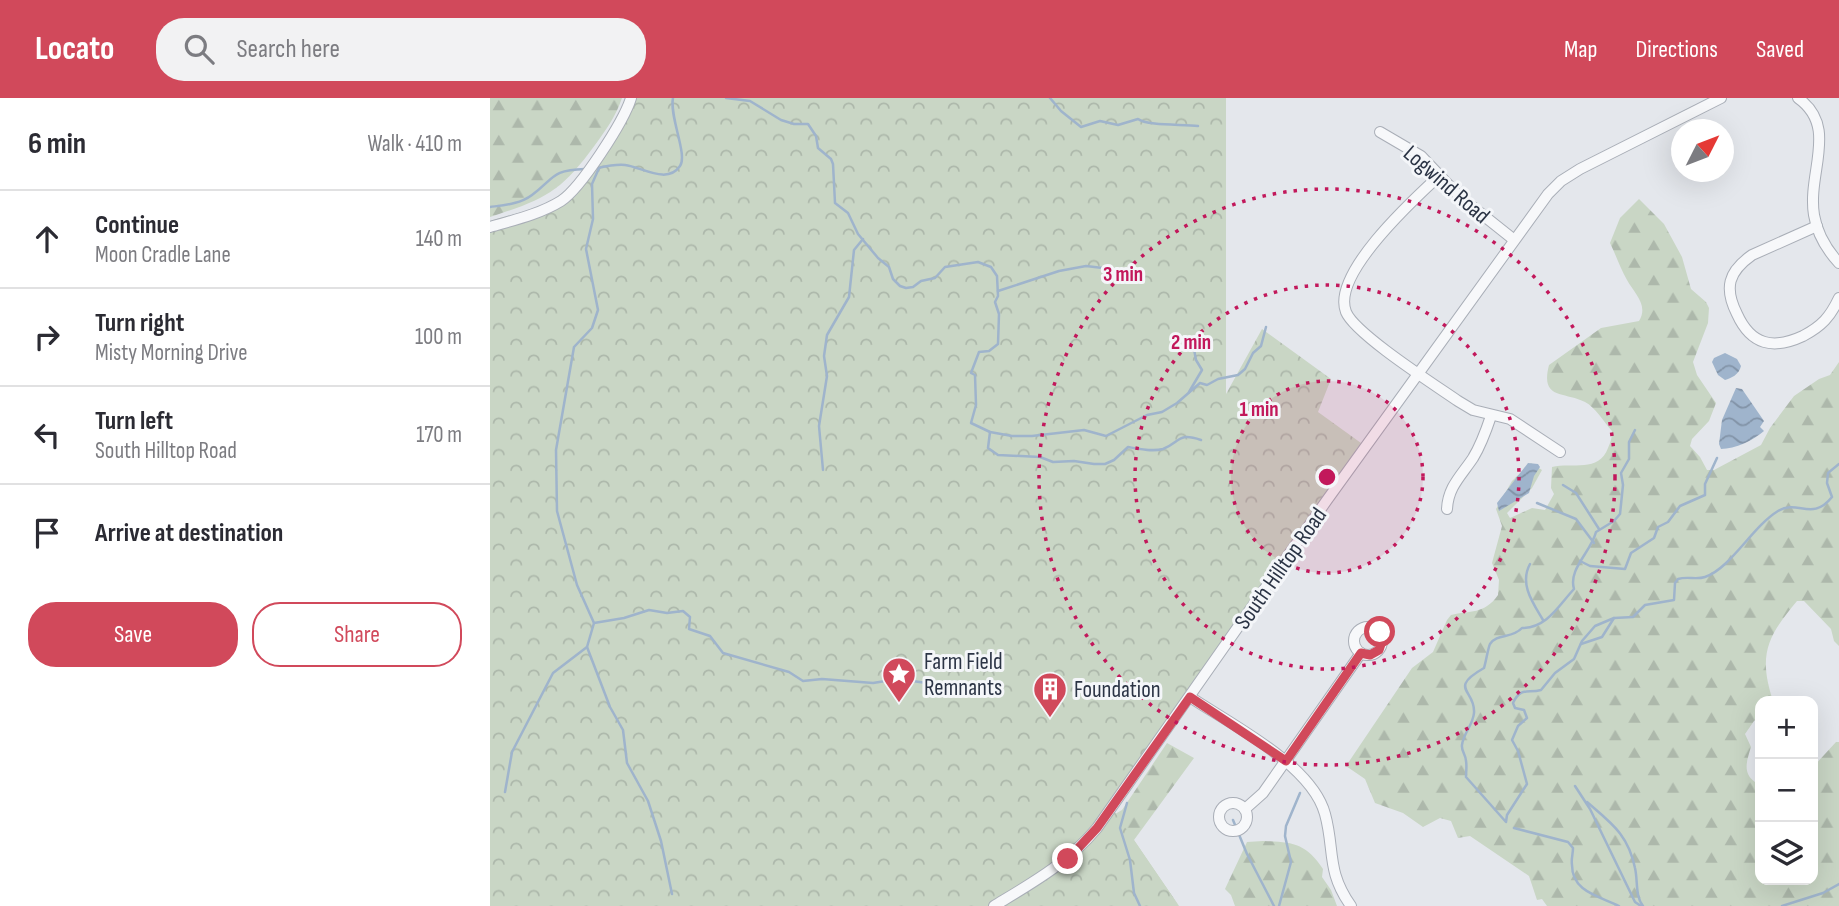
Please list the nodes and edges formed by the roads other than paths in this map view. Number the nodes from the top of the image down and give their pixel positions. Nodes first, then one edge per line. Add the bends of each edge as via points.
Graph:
1 (631, 98) edge
2 (1721, 98) edge
3 (1798, 98) edge
4 (1380, 132) dead end
5 (1440, 175) junction
6 (1818, 226) junction
7 (490, 227) edge
8 (1513, 239) junction
9 (1839, 263) edge
10 (1839, 298) edge
11 (1418, 372) junction
12 (1491, 416) junction
13 (1560, 452) dead end
14 (1447, 509) dead end
15 (1361, 653) dead end
16 (1190, 697) junction
17 (1286, 761) junction
18 (1245, 810) dead end
19 (993, 906) edge
20 (1351, 906) edge

1 - 7 street via 622,120 564,199
2 - 8 street, South Hilltop Road via 1569,176 1555,186
3 - 6 street via 1816,114 1822,130 1814,193
4 - 5 street, Logwind Road via 1412,149
5 - 8 street, Logwind Road via 1472,208
5 - 11 street via 1379,237 1350,278 1344,299 1345,310 1358,329
6 - 9 street
6 - 10 street via 1744,261 1729,285 1732,304 1746,331 1773,344 1793,340 1822,325
8 - 11 street, South Hilltop Road
11 - 12 street via 1458,401
11 - 16 street, South Hilltop Road
12 - 13 street via 1510,419
12 - 14 street via 1474,457 1450,490
15 - 17 street
16 - 17 street
16 - 19 street, South Hilltop Road via 1082,846 1046,875
17 - 18 street
17 - 20 street via 1321,800 1333,868

